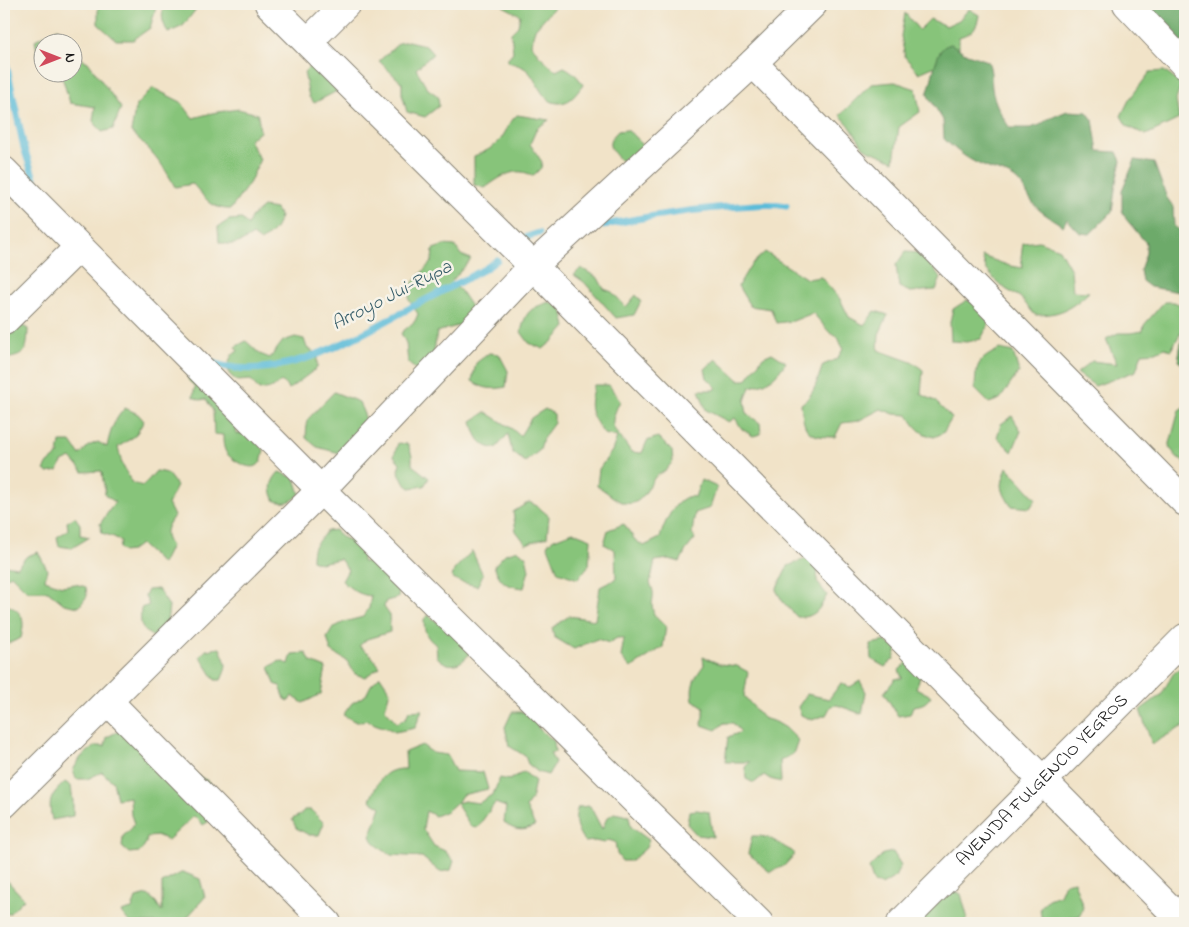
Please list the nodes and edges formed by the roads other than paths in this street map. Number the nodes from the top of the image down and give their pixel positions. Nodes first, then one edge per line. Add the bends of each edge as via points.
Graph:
1 (269, 4) edge
2 (346, 4) edge
3 (812, 4) edge
4 (1127, 4) edge
5 (308, 42) junction
6 (753, 63) junction
7 (1185, 65) edge
8 (4, 171) edge
9 (79, 247) junction
10 (534, 266) junction
11 (4, 321) edge
12 (322, 490) junction
13 (1185, 502) edge
14 (1185, 638) edge
15 (108, 701) junction
16 (1042, 780) junction
17 (4, 804) edge
18 (327, 923) edge
19 (760, 923) edge
20 (901, 923) edge
21 (1184, 923) edge

1 - 5 street
2 - 5 street
3 - 6 street
4 - 7 street
5 - 10 street
6 - 10 street
6 - 13 street
8 - 9 street
9 - 11 street
9 - 12 street
10 - 12 street
10 - 16 street
12 - 15 street
12 - 19 street
14 - 16 street, AVENIDA FULGENCIO YEGROS
15 - 17 street
15 - 18 street
16 - 20 street, AVENIDA FULGENCIO YEGROS
16 - 21 street

